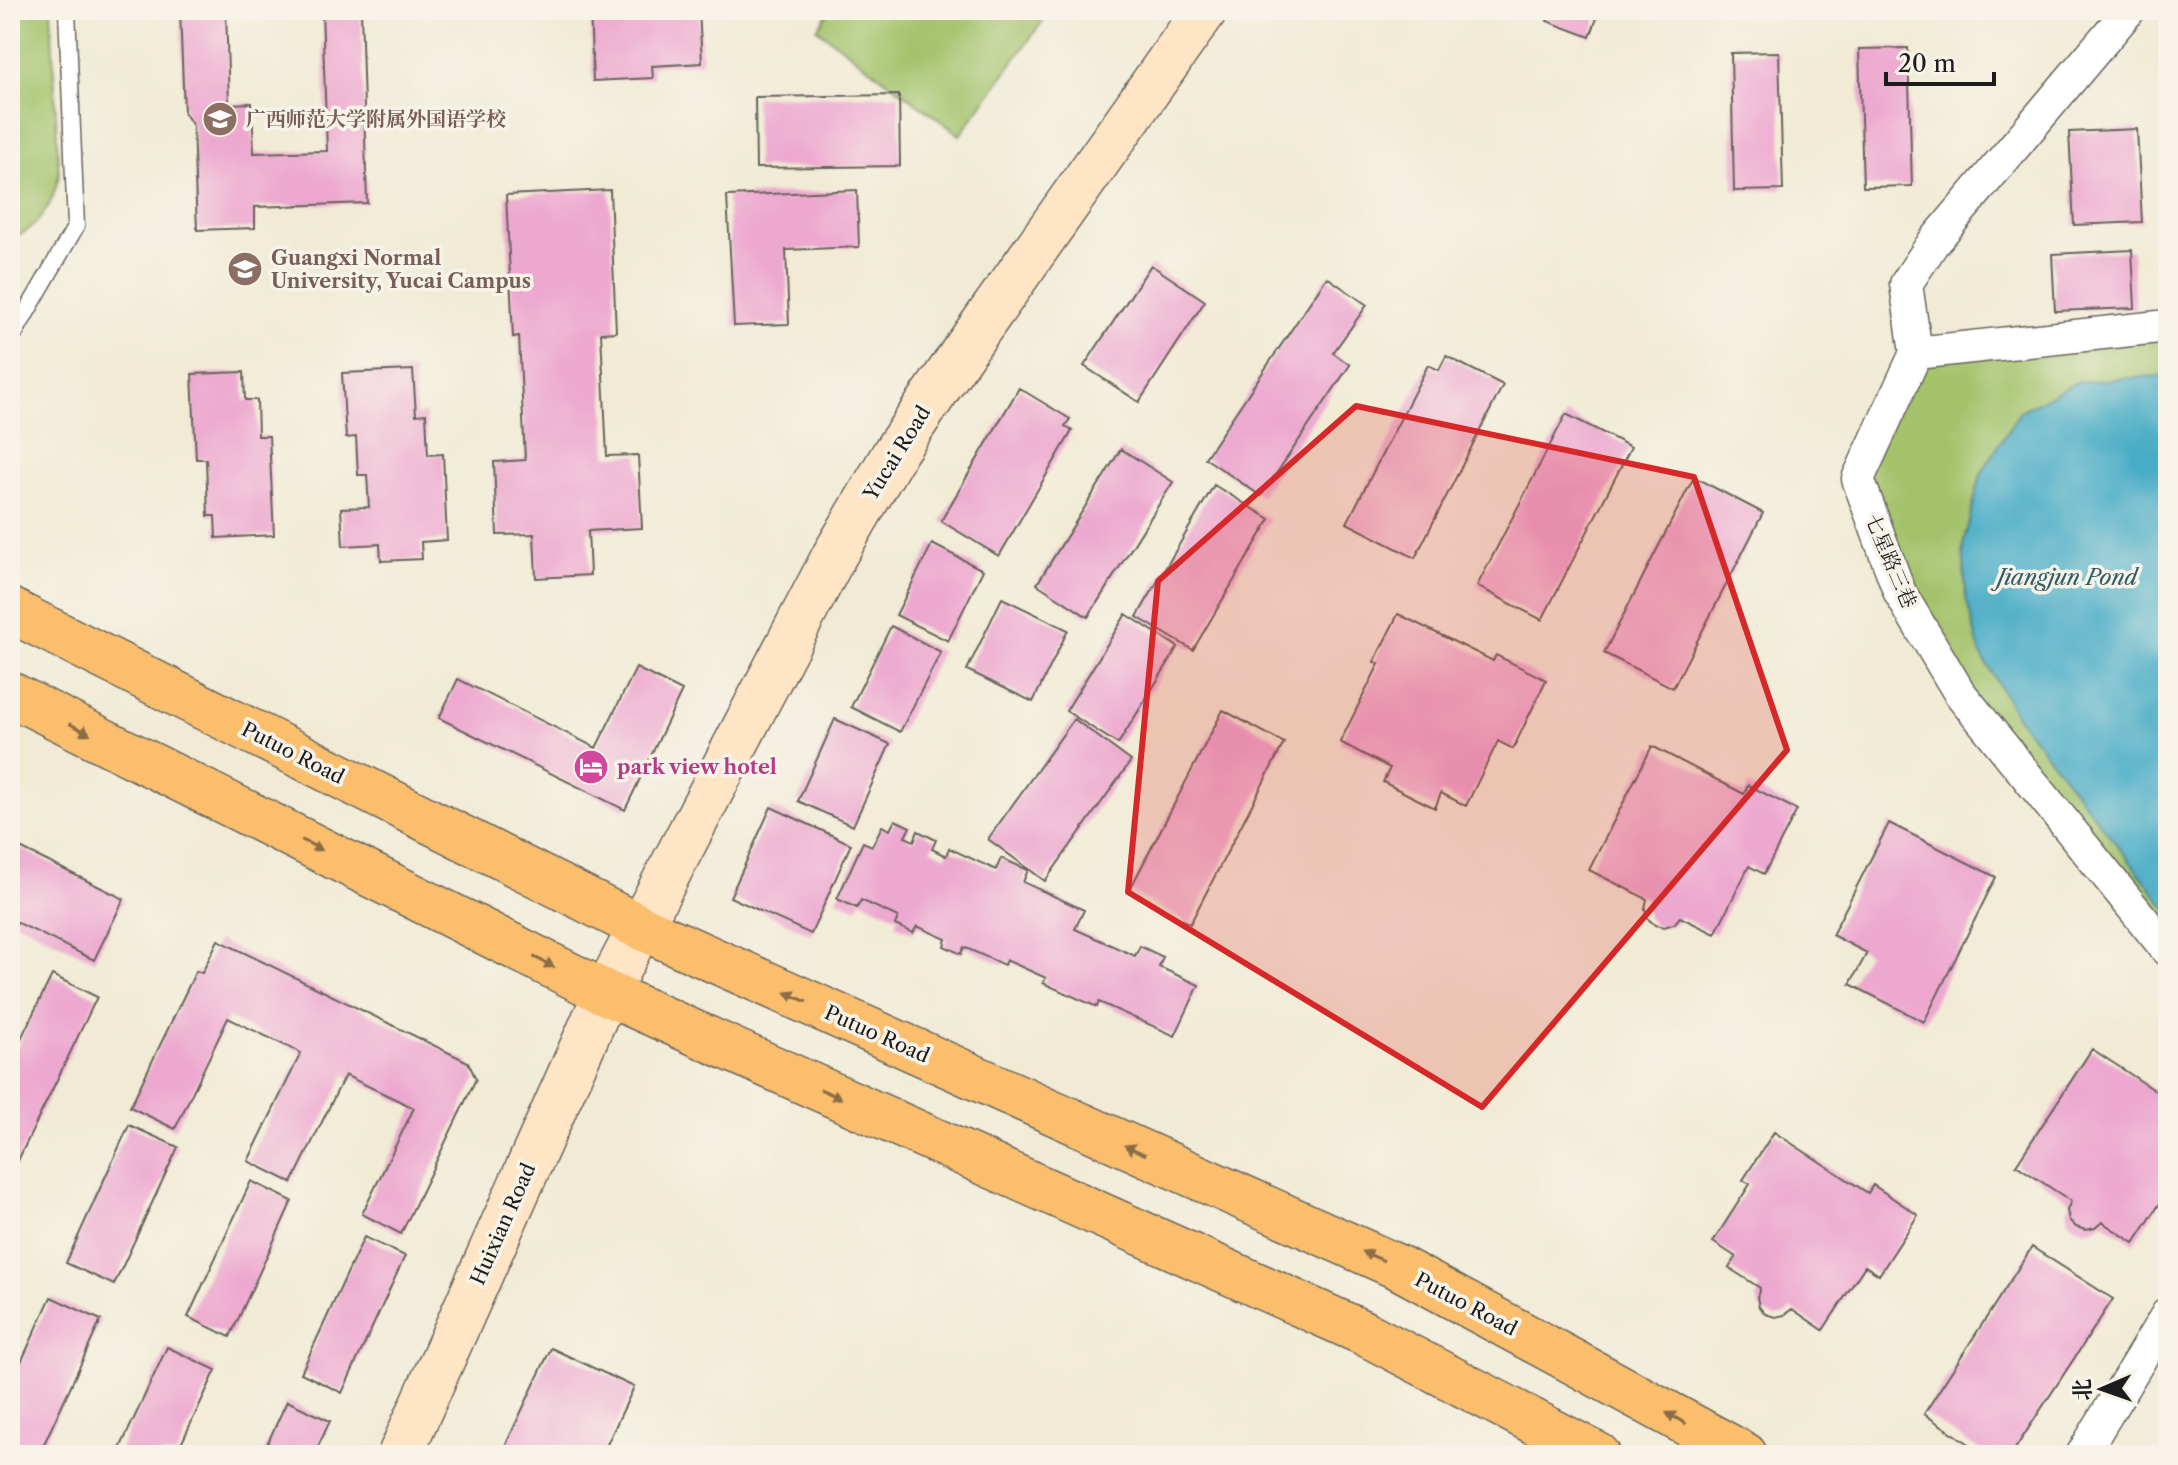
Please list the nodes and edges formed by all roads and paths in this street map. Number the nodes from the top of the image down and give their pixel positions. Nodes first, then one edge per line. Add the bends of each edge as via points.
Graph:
1 (67, 10) edge
2 (1205, 10) edge
3 (2129, 10) edge
4 (2168, 326) edge
5 (10, 341) edge
6 (1916, 353) junction
7 (10, 610) edge
8 (10, 694) edge
9 (640, 927) junction
10 (2168, 951) edge
11 (606, 993) junction
12 (2168, 1313) edge
13 (400, 1455) edge
14 (1598, 1455) edge
15 (1745, 1455) edge
16 (2082, 1455) edge

1 - 5 lane via 76,226
2 - 9 main road, Yucai Road via 895,452 834,556
3 - 6 street via 1933,243 1906,284
4 - 6 street
6 - 10 street, 七星路三巷 via 1858,479 1900,593 1959,692
7 - 9 main road, Putuo Road
8 -> 11 main road
9 - 11 main road, Yucai Road
15 -> 9 main road, Putuo Road via 1400,1268
11 - 13 main road, Huixian Road
11 -> 14 main road via 1364,1333
12 - 16 street

